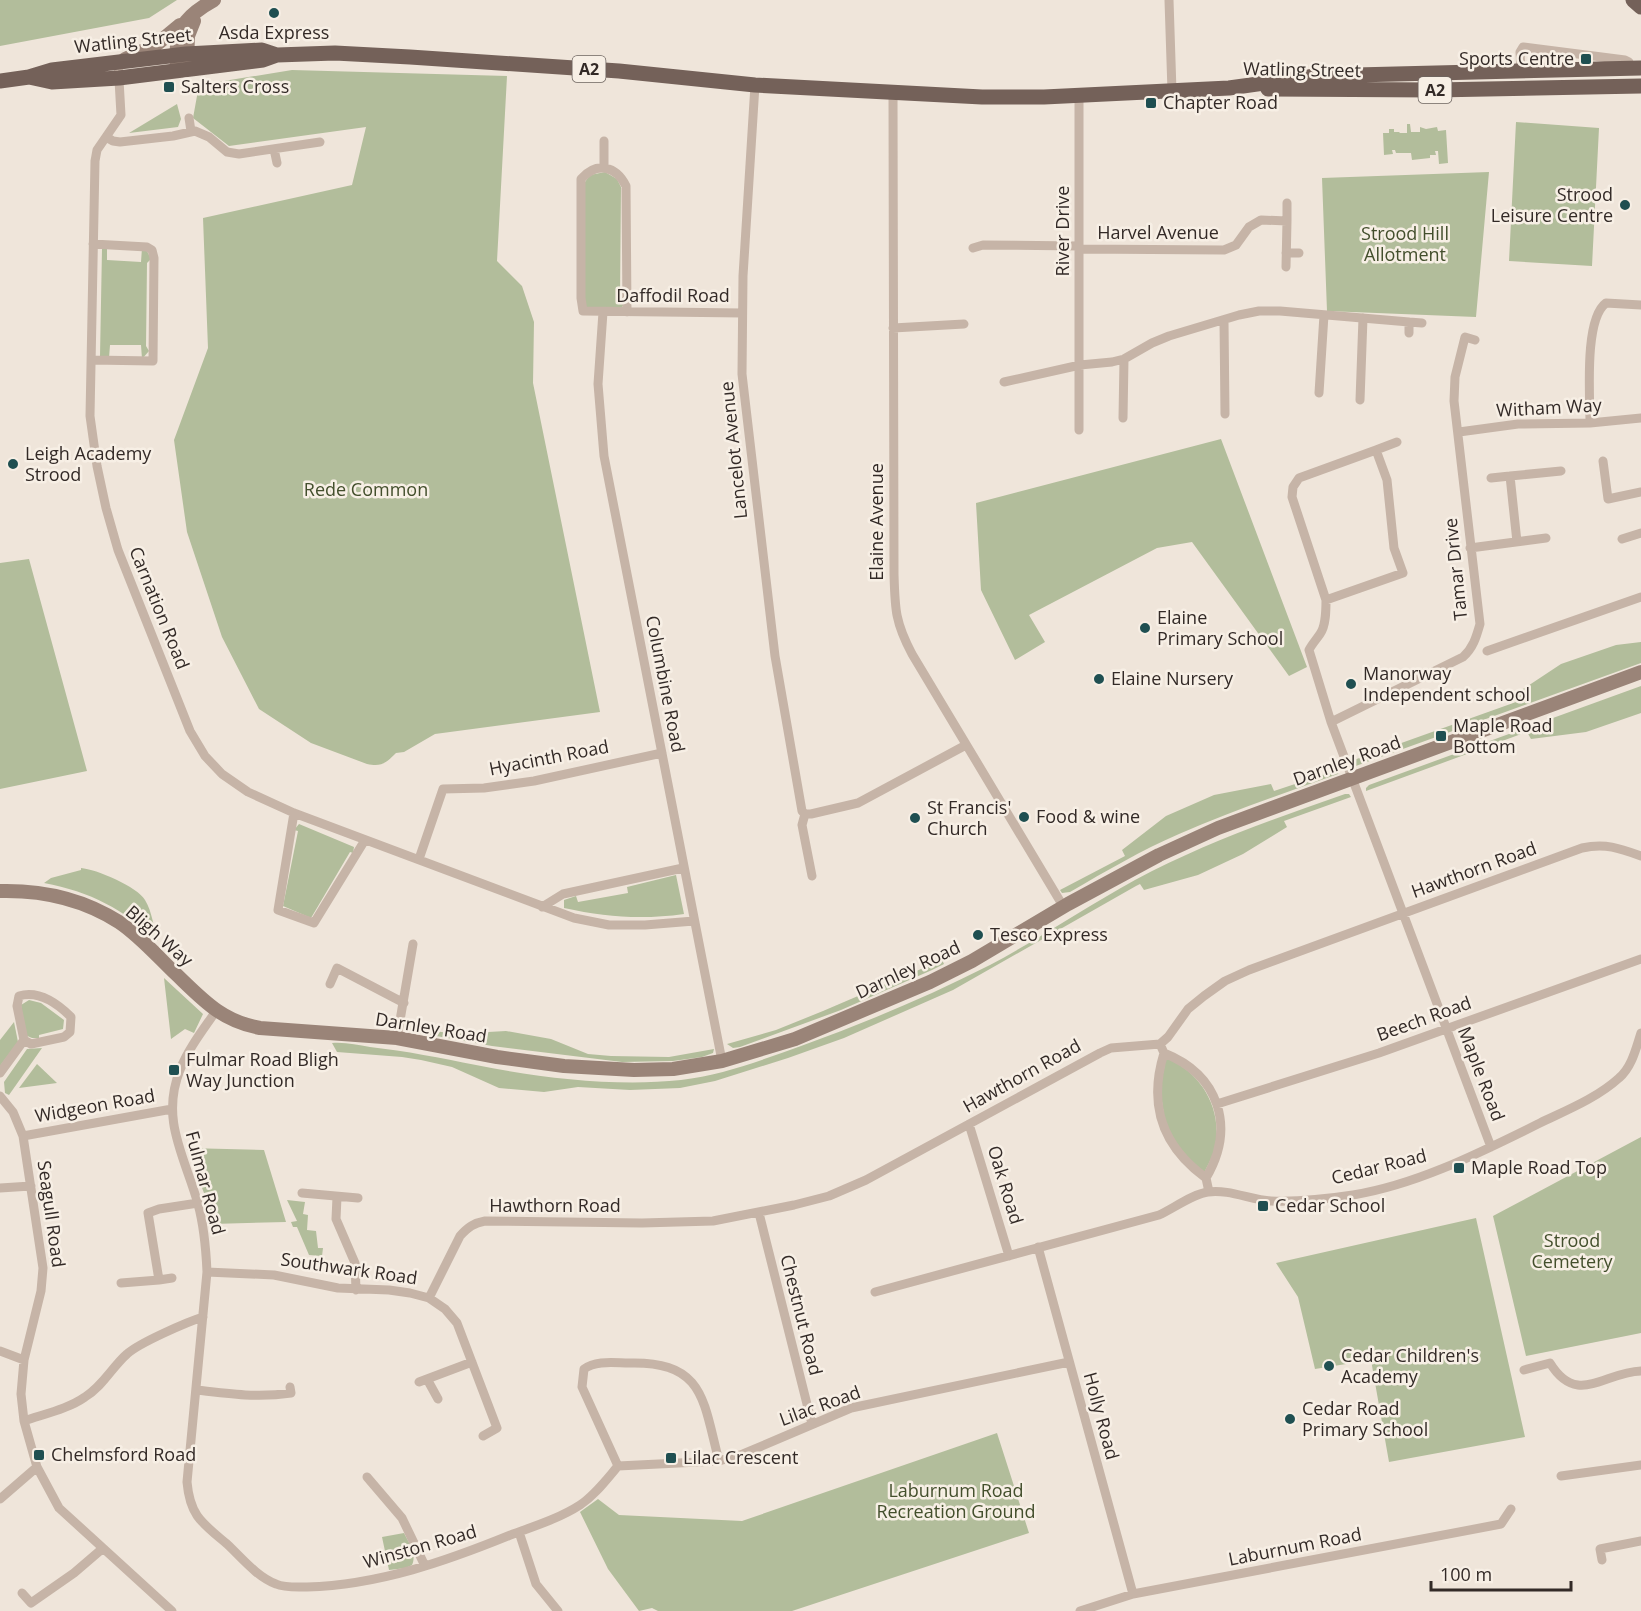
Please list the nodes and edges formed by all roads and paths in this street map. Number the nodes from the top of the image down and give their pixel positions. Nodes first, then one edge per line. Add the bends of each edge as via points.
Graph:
1 (214, 0) edge
2 (1169, 0) edge
3 (1633, 0) edge
4 (1641, 7) edge
5 (196, 14) junction
6 (181, 55) junction
7 (208, 60) junction
8 (1636, 68) edge
9 (119, 70) junction
10 (183, 71) junction
11 (1521, 71) junction
12 (1415, 74) junction
13 (0, 81) edge
14 (755, 85) junction
15 (1641, 86) edge
16 (1622, 87) junction
17 (1229, 88) junction
18 (1490, 89) junction
19 (1172, 91) junction
20 (893, 92) junction
21 (1079, 97) junction
22 (189, 118) dead end
23 (191, 131) junction
24 (106, 137) junction
25 (604, 141) dead end
26 (320, 142) dead end
27 (274, 149) junction
28 (277, 163) dead end
29 (604, 167) junction
30 (1287, 203) dead end
31 (1287, 221) junction
32 (93, 244) junction
33 (973, 248) dead end
34 (1079, 248) junction
35 (1286, 253) junction
36 (1299, 253) dead end
37 (1286, 267) dead end
38 (1641, 305) edge
39 (603, 312) junction
40 (627, 312) junction
41 (742, 313) junction
42 (1324, 315) junction
43 (1363, 318) junction
44 (1224, 321) junction
45 (1409, 322) junction
46 (1422, 323) dead end
47 (964, 324) dead end
48 (893, 328) junction
49 (1409, 333) dead end
50 (1475, 340) dead end
51 (1124, 359) junction
52 (92, 360) junction
53 (1080, 365) junction
54 (1004, 382) dead end
55 (1319, 393) dead end
56 (1360, 400) dead end
57 (1225, 414) dead end
58 (1123, 418) dead end
59 (1641, 418) edge
60 (1590, 423) junction
61 (1079, 430) dead end
62 (1459, 432) junction
63 (1397, 442) dead end
64 (1376, 450) junction
65 (1604, 461) dead end
66 (1561, 471) dead end
67 (1510, 476) junction
68 (1491, 478) dead end
69 (1641, 493) edge
70 (1641, 533) edge
71 (1546, 538) dead end
72 (1622, 539) dead end
73 (1517, 542) junction
74 (1470, 548) junction
75 (1641, 597) edge
76 (1326, 600) junction
77 (1487, 651) dead end
78 (1641, 672) edge
79 (1331, 722) junction
80 (966, 745) junction
81 (662, 753) junction
82 (1352, 778) junction
83 (803, 812) junction
84 (294, 813) junction
85 (365, 840) junction
86 (1641, 856) edge
87 (419, 859) junction
88 (683, 868) junction
89 (812, 876) dead end
90 (0, 891) edge
91 (1063, 906) junction
92 (542, 907) junction
93 (1403, 914) junction
94 (694, 921) junction
95 (413, 944) dead end
96 (1641, 959) edge
97 (330, 984) dead end
98 (404, 1003) junction
99 (216, 1011) junction
100 (1446, 1028) junction
101 (1641, 1033) edge
102 (398, 1038) junction
103 (24, 1040) junction
104 (1162, 1048) junction
105 (722, 1061) junction
106 (0, 1073) edge
107 (0, 1096) edge
108 (1217, 1104) junction
109 (172, 1109) junction
110 (969, 1125) junction
111 (23, 1136) junction
112 (1491, 1147) junction
113 (1206, 1178) junction
114 (32, 1186) junction
115 (0, 1188) edge
116 (1209, 1192) junction
117 (302, 1193) dead end
118 (337, 1197) junction
119 (358, 1198) dead end
120 (198, 1203) junction
121 (759, 1213) junction
122 (1038, 1247) junction
123 (1009, 1256) junction
124 (207, 1272) junction
125 (172, 1278) dead end
126 (159, 1280) junction
127 (122, 1283) dead end
128 (356, 1290) junction
129 (875, 1292) dead end
130 (429, 1298) junction
131 (203, 1317) junction
132 (0, 1351) edge
133 (24, 1360) junction
134 (472, 1362) junction
135 (1069, 1362) junction
136 (1524, 1370) dead end
137 (1641, 1371) edge
138 (290, 1387) dead end
139 (197, 1390) junction
140 (438, 1399) dead end
141 (24, 1421) junction
142 (812, 1424) junction
143 (483, 1436) dead end
144 (719, 1461) junction
145 (1641, 1465) edge
146 (618, 1466) junction
147 (37, 1467) junction
148 (1561, 1476) dead end
149 (367, 1478) dead end
150 (187, 1482) joint
151 (0, 1500) edge
152 (1511, 1509) dead end
153 (519, 1532) junction
154 (1641, 1541) edge
155 (102, 1549) junction
156 (1602, 1560) dead end
157 (425, 1566) junction
158 (22, 1593) dead end
159 (1132, 1594) junction
160 (172, 1611) edge
161 (558, 1611) edge
162 (1080, 1611) edge

1 - 5 street
2 - 19 street
3 - 4 main road
5 - 6 street via 177,36
5 - 7 street via 198,46
5 - 9 street
6 - 7 main road, Watling Street / A2
6 - 9 main road, Watling Street / A2
6 - 10 street
7 - 10 main road, Watling Street / A2
7 - 14 main road, A2 via 263,60 277,55 334,53 619,71
8 - 11 main road, Watling Street / A2
8 - 11 street, Watling Street via 1626,60 1522,47
9 - 10 main road, Watling Street / A2
9 - 13 main road, Watling Street / A2 via 52,82 29,77
9 - 24 street, Carnation Road via 121,115
11 - 12 main road, Watling Street / A2
11 - 16 main road, Watling Street via 1523,81 1600,80
12 - 17 main road, Watling Street / A2 via 1315,76
12 - 18 main road, Watling Street via 1438,81 1484,80 1489,82
14 - 20 main road, A2
14 - 41 street, Lancelot Avenue
15 - 16 main road, Watling Street / A2
16 - 18 main road, Watling Street / A2
17 - 18 main road, Watling Street / A2
17 - 19 main road, A2
19 - 21 main road, A2
20 - 21 main road, A2
20 - 48 street, Elaine Avenue
21 - 34 street, River Drive
22 - 23 street
23 - 24 street via 120,142
23 - 27 street via 235,154
24 - 32 street, Carnation Road via 95,158
25 - 29 street
26 - 27 street
27 - 28 street
29 - 39 street via 586,172 580,190 582,309
29 - 40 street via 617,173 626,186
30 - 31 street
31 - 34 street, Harvel Avenue via 1261,220 1249,227 1236,245 1224,250
31 - 35 street
32 - 52 street, Carnation Road
32 - 52 street via 152,250 155,362
33 - 34 street, Harvel Avenue
34 - 53 street, River Drive
35 - 36 street
35 - 37 street
38 - 60 street via 1606,303 1600,307 1590,345
39 - 40 street, Daffodil Road
39 - 81 street, Columbine Road via 598,384 604,456
40 - 41 street, Daffodil Road
41 - 83 street, Lancelot Avenue via 743,384 770,617
42 - 43 street
42 - 44 street via 1259,311
42 - 55 street
43 - 45 street
43 - 56 street
44 - 51 street via 1169,336
44 - 57 street
45 - 46 street
45 - 49 street
47 - 48 street
48 - 80 street, Elaine Avenue via 896,618 912,654
50 - 62 street, Tamar Drive via 1465,337 1455,377
51 - 53 street
51 - 58 street
52 - 84 street, Carnation Road via 90,416 106,508 118,550 190,731 222,774
53 - 54 street
53 - 61 street, River Drive
59 - 60 street, Witham Way
60 - 62 street, Witham Way via 1518,424
62 - 74 street, Tamar Drive
63 - 64 street
64 - 76 street via 1387,480 1394,548 1403,573
64 - 76 street via 1299,478 1293,487 1292,497
65 - 69 street via 1608,499
66 - 67 street
67 - 68 street
67 - 73 street
70 - 72 street
71 - 73 street
73 - 74 street
74 - 79 street, Tamar Drive via 1480,624 1472,649 1447,666
75 - 77 street
76 - 79 street, Maple Road via 1322,633 1309,650
78 - 82 street, Darnley Road
79 - 82 street, Maple Road
80 - 83 street via 854,805 818,814
80 - 91 street, Elaine Avenue
81 - 87 street, Hyacinth Road via 534,781 444,789
81 - 88 street, Columbine Road
82 - 91 street, Darnley Road via 1218,828
82 - 93 street, Maple Road
83 - 89 street, Lancelot Avenue
84 - 85 street, Carnation Road
84 - 85 street via 278,910 314,923
85 - 87 street, Carnation Road
86 - 93 street, Hawthorn Road via 1607,845 1588,847
87 - 92 street, Carnation Road
88 - 92 street via 563,894
88 - 94 street, Columbine Road
90 - 99 street, Bligh Way via 50,894 96,909 139,938
91 - 105 street, Darnley Road via 930,982 795,1039
92 - 94 street, Carnation Road via 609,925
93 - 100 street, Maple Road
93 - 104 street, Hawthorn Road via 1225,981 1188,1009
94 - 105 street, Columbine Road
95 - 98 street
96 - 100 street, Beech Road
97 - 98 street via 337,968
98 - 102 street
99 - 102 street, Darnley Road via 260,1028
99 - 109 street, Fulmar Road via 180,1069
100 - 108 street, Beech Road
100 - 112 street, Maple Road
101 - 112 street, Cedar Road via 1622,1076 1577,1105
102 - 105 street, Darnley Road via 498,1057 634,1071
103 - 103 street via 17,1006 20,996 42,996 71,1017 70,1032 64,1037 31,1044
103 - 106 street
104 - 108 street via 1196,1072
104 - 110 street, Hawthorn Road via 1111,1048
104 - 113 street via 1157,1088 1162,1123 1179,1155
107 - 111 street, Seagull Road via 13,1112
108 - 113 street via 1221,1135 1214,1165
109 - 111 street, Widgeon Road
109 - 120 street, Fulmar Road via 176,1139
110 - 121 street, Hawthorn Road via 829,1196
110 - 123 street, Oak Road
111 - 114 street, Seagull Road
112 - 116 street, Cedar Road via 1420,1177 1354,1195 1271,1201
113 - 116 street
114 - 115 street
114 - 133 street, Seagull Road via 44,1273
116 - 122 street, Cedar Road via 1159,1215
117 - 118 street
118 - 119 street
118 - 128 street via 336,1219 355,1263
120 - 124 street, Fulmar Road
120 - 126 street via 148,1213
121 - 130 street, Hawthorn Road via 713,1221 476,1223 460,1236
121 - 142 street, Chestnut Road
122 - 123 street, Cedar Road
122 - 135 street, Holly Road
123 - 129 street, Cedar Road
124 - 128 street, Southwark Road via 274,1275
124 - 131 street, Fulmar Road
125 - 126 street
126 - 127 street
128 - 130 street, Southwark Road via 389,1290
130 - 134 street, Southwark Road via 457,1323
131 - 139 street, Fulmar Road
131 - 141 street via 129,1352 84,1399
132 - 133 street
133 - 141 street, Seagull Road
134 - 140 street via 423,1380
134 - 143 street, Southwark Road via 497,1428
135 - 142 street, Lilac Road via 851,1408
135 - 159 street, Holly Road
136 - 137 street via 1550,1363 1559,1378 1569,1383 1592,1384
138 - 139 street via 291,1394 272,1396
139 - 150 street, Fulmar Road
141 - 147 street, Seagull Road
142 - 144 street, Lilac Road
144 - 146 street, Lilac Road
144 - 146 street via 701,1394 685,1375 676,1369 647,1364 590,1364 584,1369 582,1387
145 - 148 street
146 - 153 street, Winston Road via 584,1502
147 - 151 street
147 - 155 street, Seagull Road via 58,1508
149 - 157 street via 402,1518
150 - 157 street, Winston Road via 189,1501 200,1520 276,1584 325,1586
152 - 159 street, Laburnum Road via 1501,1524
153 - 157 street, Winston Road
153 - 161 street via 536,1584
154 - 156 street via 1600,1548
155 - 158 street via 31,1604
155 - 160 street, Seagull Road
159 - 162 street, Laburnum Road

